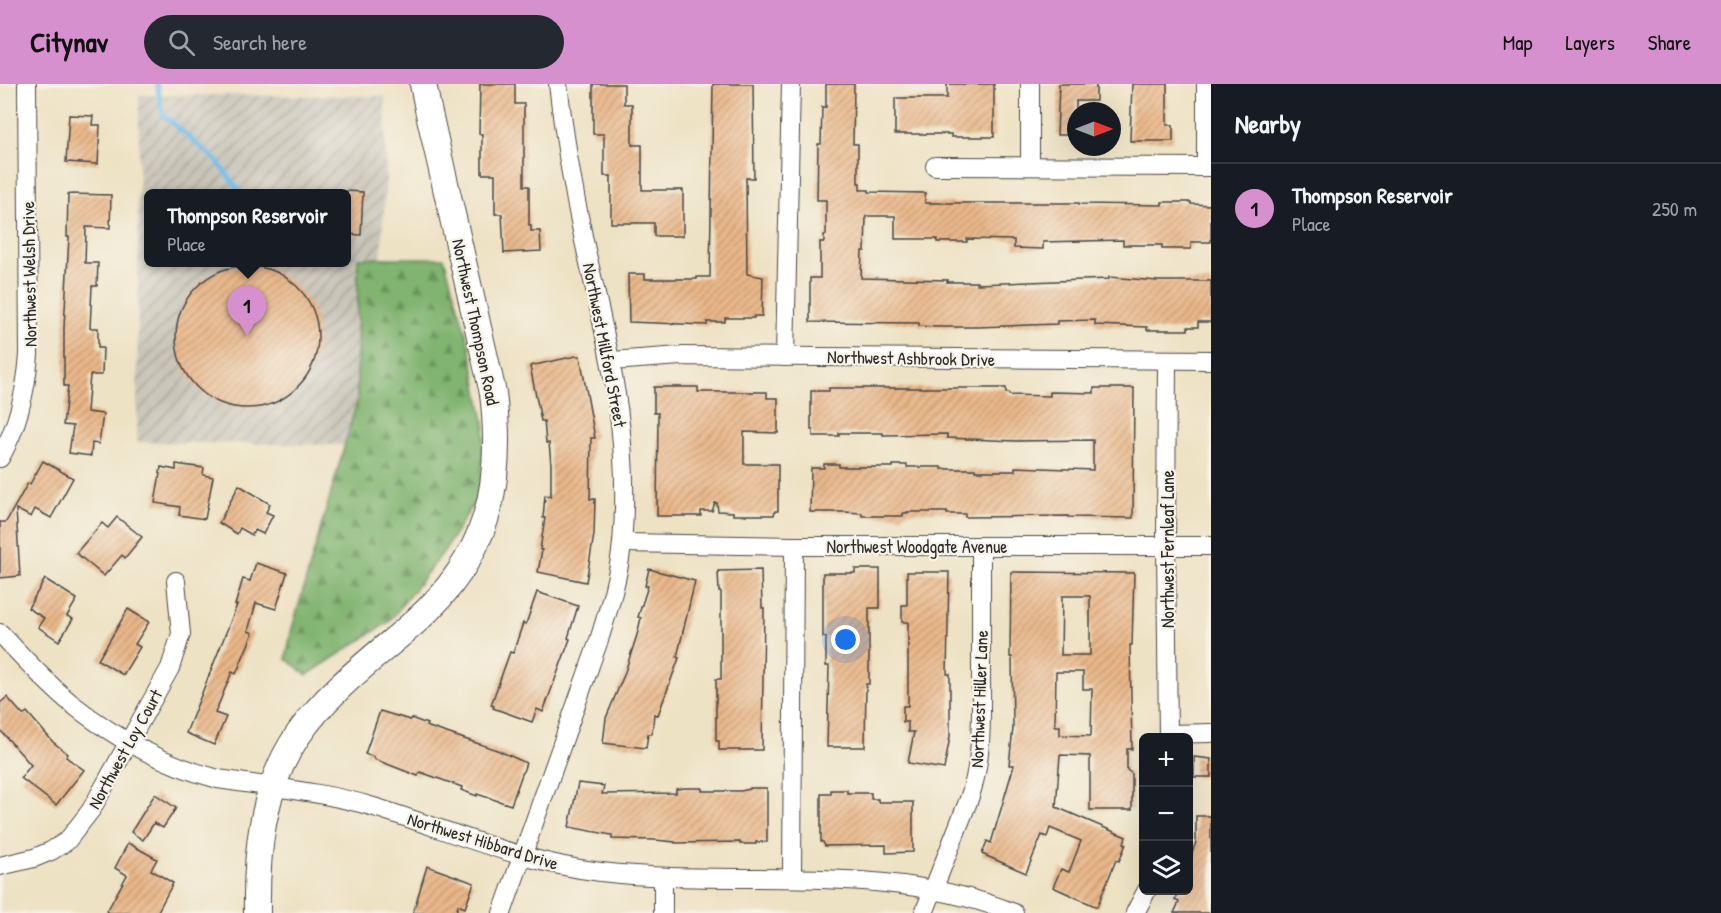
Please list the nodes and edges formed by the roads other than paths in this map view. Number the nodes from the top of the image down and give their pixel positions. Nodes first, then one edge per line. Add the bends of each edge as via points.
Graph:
1 (27, 84) edge
2 (423, 84) edge
3 (558, 84) edge
4 (791, 84) edge
5 (1030, 84) edge
6 (1206, 84) edge
7 (935, 166) dead end
8 (1030, 166) junction
9 (1208, 167) edge
10 (785, 357) junction
11 (1167, 360) junction
12 (1211, 360) edge
13 (612, 361) junction
14 (0, 458) edge
15 (622, 543) junction
16 (794, 546) junction
17 (981, 546) junction
18 (1166, 546) junction
19 (1211, 546) edge
20 (176, 581) dead end
21 (0, 633) edge
22 (1168, 733) edge
23 (1211, 733) edge
24 (1193, 734) edge
25 (130, 743) junction
26 (273, 788) junction
27 (523, 856) junction
28 (0, 866) edge
29 (663, 878) junction
30 (792, 878) junction
31 (933, 890) junction
32 (1145, 895) edge
33 (257, 913) edge
34 (502, 913) edge
35 (663, 913) edge
36 (924, 913) edge
37 (1014, 913) edge
38 (1135, 913) edge

1 - 14 street, Northwest Welsh Drive via 29,355 20,412
2 - 26 street, Northwest Thompson Road via 493,393 497,468 491,505 458,575 430,607 338,687 318,710 297,735
3 - 13 street, Northwest Millford Street via 565,147
4 - 10 street
5 - 8 street
6 - 9 street
7 - 8 street
8 - 9 street
10 - 11 street, Northwest Ashbrook Drive
10 - 13 street, Northwest Ashbrook Drive via 680,356
11 - 12 street, Northwest Ashbrook Drive
11 - 18 street, Northwest Fernleaf Lane
13 - 15 street, Northwest Millford Street via 624,462
15 - 16 street, Northwest Woodgate Avenue
15 - 27 street, Northwest Millford Street via 609,609
16 - 17 street, Northwest Woodgate Avenue
16 - 30 street
17 - 18 street, Northwest Woodgate Avenue
17 - 31 street, Northwest Hiller Lane via 978,765 969,799
18 - 19 street, Northwest Woodgate Avenue
18 - 22 street, Northwest Fernleaf Lane
20 - 25 street, Northwest Loy Court via 181,634 170,668
21 - 25 street, Northwest Hibbard Drive via 72,704
23 - 24 street
25 - 26 street, Northwest Hibbard Drive via 199,774
25 - 28 street, Northwest Loy Court via 91,810 67,841 33,858
26 - 27 street, Northwest Hibbard Drive via 374,807
26 - 33 street, Northwest Thompson Road via 259,849
27 - 29 street, Northwest Hibbard Drive via 562,866
27 - 34 street, Northwest Millford Street
29 - 30 street, Northwest Hibbard Drive
29 - 35 street
30 - 31 street, Northwest Hibbard Drive via 876,882
31 - 36 street, Northwest Hiller Lane
31 - 37 street, Northwest Hibbard Drive
32 - 38 street

